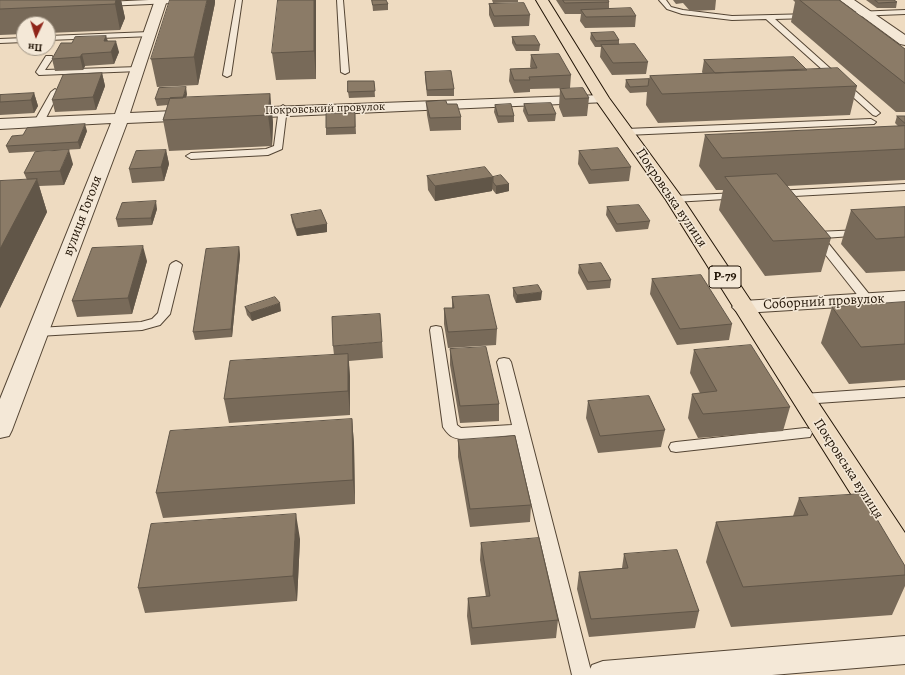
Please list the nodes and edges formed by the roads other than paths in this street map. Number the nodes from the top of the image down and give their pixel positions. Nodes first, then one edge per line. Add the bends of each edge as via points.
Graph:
1 (195, 0) edge
2 (239, 0) edge
3 (340, 0) edge
4 (542, 0) edge
5 (662, 0) edge
6 (846, 0) edge
7 (161, 1) edge
8 (100, 4) edge
9 (905, 12) edge
10 (845, 14) edge
11 (865, 14) junction
12 (822, 15) edge
13 (768, 17) junction
14 (150, 34) junction
15 (56, 38) edge
16 (16, 40) edge
17 (0, 41) edge
18 (905, 42) edge
19 (48, 58) dead end
20 (138, 69) junction
21 (345, 72) dead end
22 (227, 75) dead end
23 (55, 92) edge
24 (602, 99) junction
25 (283, 108) dead end
26 (228, 113) edge
27 (876, 113) dead end
28 (206, 114) edge
29 (121, 118) junction
30 (40, 122) junction
31 (870, 122) dead end
32 (0, 124) edge
33 (626, 132) junction
34 (191, 156) dead end
35 (905, 187) edge
36 (766, 194) edge
37 (751, 195) edge
38 (674, 199) junction
39 (875, 232) edge
40 (176, 265) dead end
41 (905, 297) edge
42 (867, 299) junction
43 (743, 307) junction
44 (436, 330) dead end
45 (38, 332) junction
46 (504, 362) dead end
47 (905, 392) edge
48 (803, 399) junction
49 (521, 429) junction
50 (0, 430) edge
51 (805, 434) dead end
52 (676, 447) dead end
53 (905, 556) edge
54 (905, 650) edge
55 (582, 675) edge
56 (603, 675) edge

1 - 7 lane
2 - 22 lane
3 - 21 lane
4 - 24 main road, Покровська вулиця / Р-79
5 - 13 lane via 669,8 682,12 732,18
6 - 11 street
7 - 8 lane
7 - 14 street, вулиця Гоголя
9 - 11 lane
10 - 11 lane
11 - 18 street
12 - 13 lane
13 - 27 lane
14 - 15 lane
14 - 20 street, вулиця Гоголя
16 - 17 lane
19 - 20 lane via 40,72 42,73
20 - 29 street, вулиця Гоголя
23 - 30 lane
24 - 26 street, Покровський провулок
24 - 33 main road, Покровська вулиця / Р-79
25 - 34 lane via 280,147 275,150
28 - 29 street
29 - 30 street
29 - 45 street, вулиця Гоголя
30 - 32 street
31 - 33 lane
33 - 38 main road, Покровська вулиця / Р-79
35 - 36 lane
37 - 38 lane
38 - 43 main road, Покровська вулиця / Р-79
39 - 42 lane via 814,232
40 - 45 lane via 164,314 156,322 142,326
41 - 42 street, Соборний провулок
42 - 43 street, Соборний провулок
43 - 48 main road, Покровська вулиця / Р-79
44 - 49 lane via 450,427 457,433 468,434
45 - 50 street, вулиця Гоголя
46 - 49 lane
47 - 48 lane
48 - 53 main road, Покровська вулиця / Р-79
49 - 55 lane
51 - 52 lane
54 - 56 street

